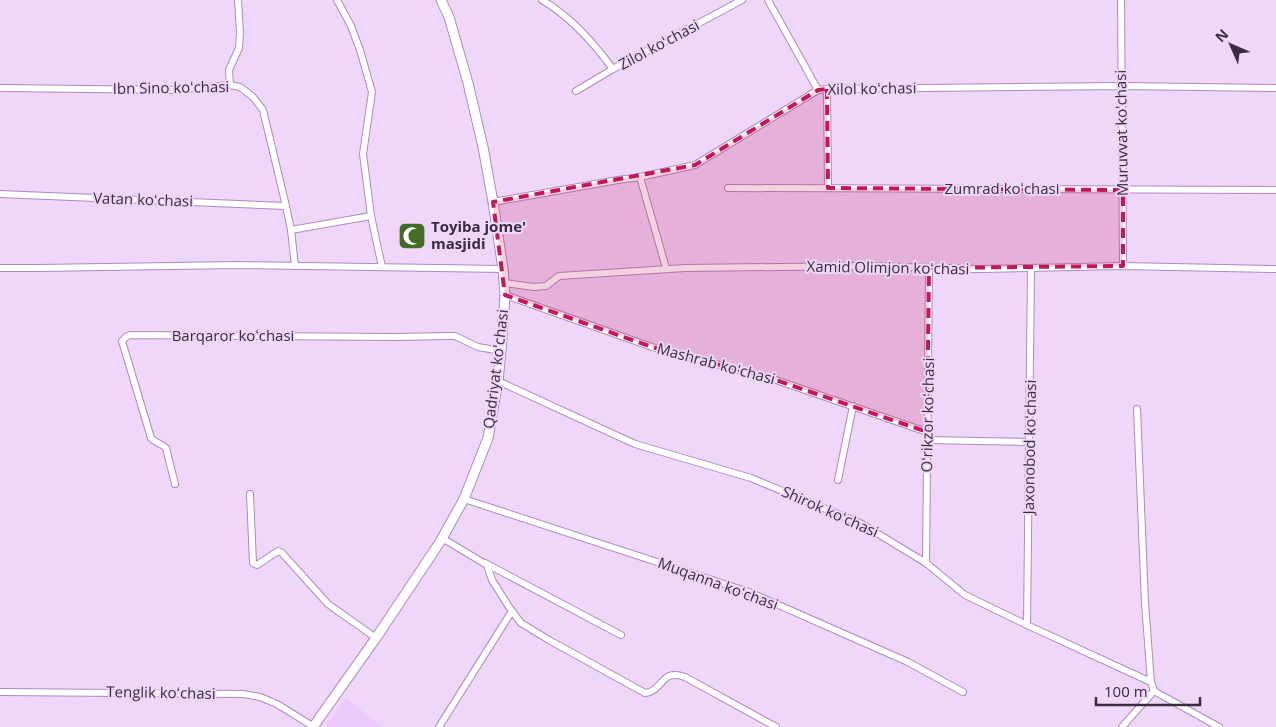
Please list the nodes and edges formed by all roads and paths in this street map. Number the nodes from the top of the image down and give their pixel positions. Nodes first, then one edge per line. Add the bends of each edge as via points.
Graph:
1 (238, 0) edge
2 (337, 0) edge
3 (441, 0) edge
4 (542, 0) edge
5 (742, 0) edge
6 (768, 0) edge
7 (1121, 0) edge
8 (613, 69) junction
9 (230, 85) junction
10 (1122, 86) junction
11 (0, 88) edge
12 (1276, 88) edge
13 (827, 89) junction
14 (818, 90) junction
15 (576, 92) dead end
16 (640, 177) junction
17 (728, 188) dead end
18 (828, 188) junction
19 (1123, 190) junction
20 (1276, 190) edge
21 (0, 194) edge
22 (493, 202) junction
23 (286, 206) junction
24 (371, 216) junction
25 (291, 230) junction
26 (295, 266) junction
27 (1124, 266) junction
28 (382, 267) junction
29 (0, 268) edge
30 (666, 268) junction
31 (929, 268) junction
32 (1031, 268) junction
33 (503, 269) junction
34 (1276, 269) edge
35 (505, 283) junction
36 (504, 295) junction
37 (501, 351) junction
38 (498, 381) junction
39 (853, 406) junction
40 (1137, 409) dead end
41 (927, 432) junction
42 (927, 440) junction
43 (1030, 442) junction
44 (838, 480) dead end
45 (175, 484) dead end
46 (250, 494) dead end
47 (464, 499) junction
48 (442, 538) junction
49 (484, 563) junction
50 (926, 563) junction
51 (512, 611) junction
52 (1027, 625) junction
53 (621, 635) dead end
54 (376, 638) junction
55 (1150, 682) junction
56 (1154, 691) junction
57 (0, 692) edge
58 (963, 692) dead end
59 (313, 727) edge
60 (439, 727) edge
61 (776, 727) edge
62 (1122, 727) edge
63 (1219, 727) edge

1 - 9 street via 239,48 229,70
2 - 24 street via 351,26 372,92 363,154
3 - 22 street, Qadriyat ko'chasi via 468,83
4 - 8 street via 583,32
5 - 8 street, Zilol koʻchasi
6 - 14 street
7 - 10 street, Muruvvat ko'chasi
8 - 15 street, Zilol koʻchasi
9 - 11 street, Ibn Sino koʻchasi via 174,90
9 - 23 street, Ibn Sino koʻchasi via 240,87 263,110
10 - 12 street, Xilol koʻchasi
10 - 13 street, Xilol koʻchasi
10 - 19 street, Muruvvat ko'chasi
13 - 14 street, Xilol koʻchasi
13 - 18 street
14 - 16 street, Xilol koʻchasi via 696,165
16 - 22 street, Xilol koʻchasi
16 - 30 street
17 - 18 street, Zumrad koʻchasi
18 - 19 street, Zumrad koʻchasi
19 - 20 street, Zumrad koʻchasi
19 - 27 street, Muruvvat ko'chasi
21 - 23 street, Vatan koʻchasi
22 - 33 street, Qadriyat ko'chasi
23 - 25 street, Ibn Sino koʻchasi
24 - 25 street
24 - 28 street
25 - 26 street, Ibn Sino koʻchasi
26 - 28 street
26 - 29 street
27 - 32 street, Xamid Olimjon koʻchasi
27 - 34 street, Xamid Olimjon koʻchasi
28 - 33 street
30 - 31 street, Xamid Olimjon koʻchasi
30 - 35 street, Xamid Olimjon koʻchasi via 560,276 546,286
31 - 32 street, Xamid Olimjon koʻchasi
31 - 41 street, Oʻrikzor koʻchasi
32 - 43 street, Jaxonobod koʻchasi
33 - 35 street, Qadriyat ko'chasi
35 - 36 street, Qadriyat ko'chasi
36 - 37 street, Qadriyat ko'chasi
36 - 39 street, Mashrab koʻchasi via 652,347 773,379
37 - 38 street, Qadriyat ko'chasi
37 - 45 street, Barqaror koʻchasi via 478,347 455,336 130,335 122,341 151,438 166,448
38 - 47 street, Qadriyat ko'chasi via 488,438
38 - 50 street, Shirok koʻchasi via 635,444 751,478 832,510 862,524
39 - 41 street, Mashrab koʻchasi
39 - 44 street
40 - 55 street
41 - 42 street, Oʻrikzor koʻchasi
42 - 43 street
42 - 50 street, Oʻrikzor koʻchasi
43 - 52 street, Jaxonobod koʻchasi
46 - 54 street via 253,564 257,565 278,551 282,553 328,604
47 - 48 street, Qadriyat ko'chasi
47 - 58 street, Muqanna koʻchasi via 749,592 908,662
48 - 49 street
48 - 54 street, Qadriyat ko'chasi
49 - 51 street
49 - 53 street
50 - 52 street, Shirok koʻchasi via 965,595
51 - 60 street
51 - 61 street via 521,623 645,694 652,692 668,676 678,674
52 - 55 street, Shirok koʻchasi
54 - 59 street, Qadriyat ko'chasi
55 - 56 street
56 - 62 street
56 - 63 street
57 - 59 street, Tenglik koʻchasi via 243,694 277,704

